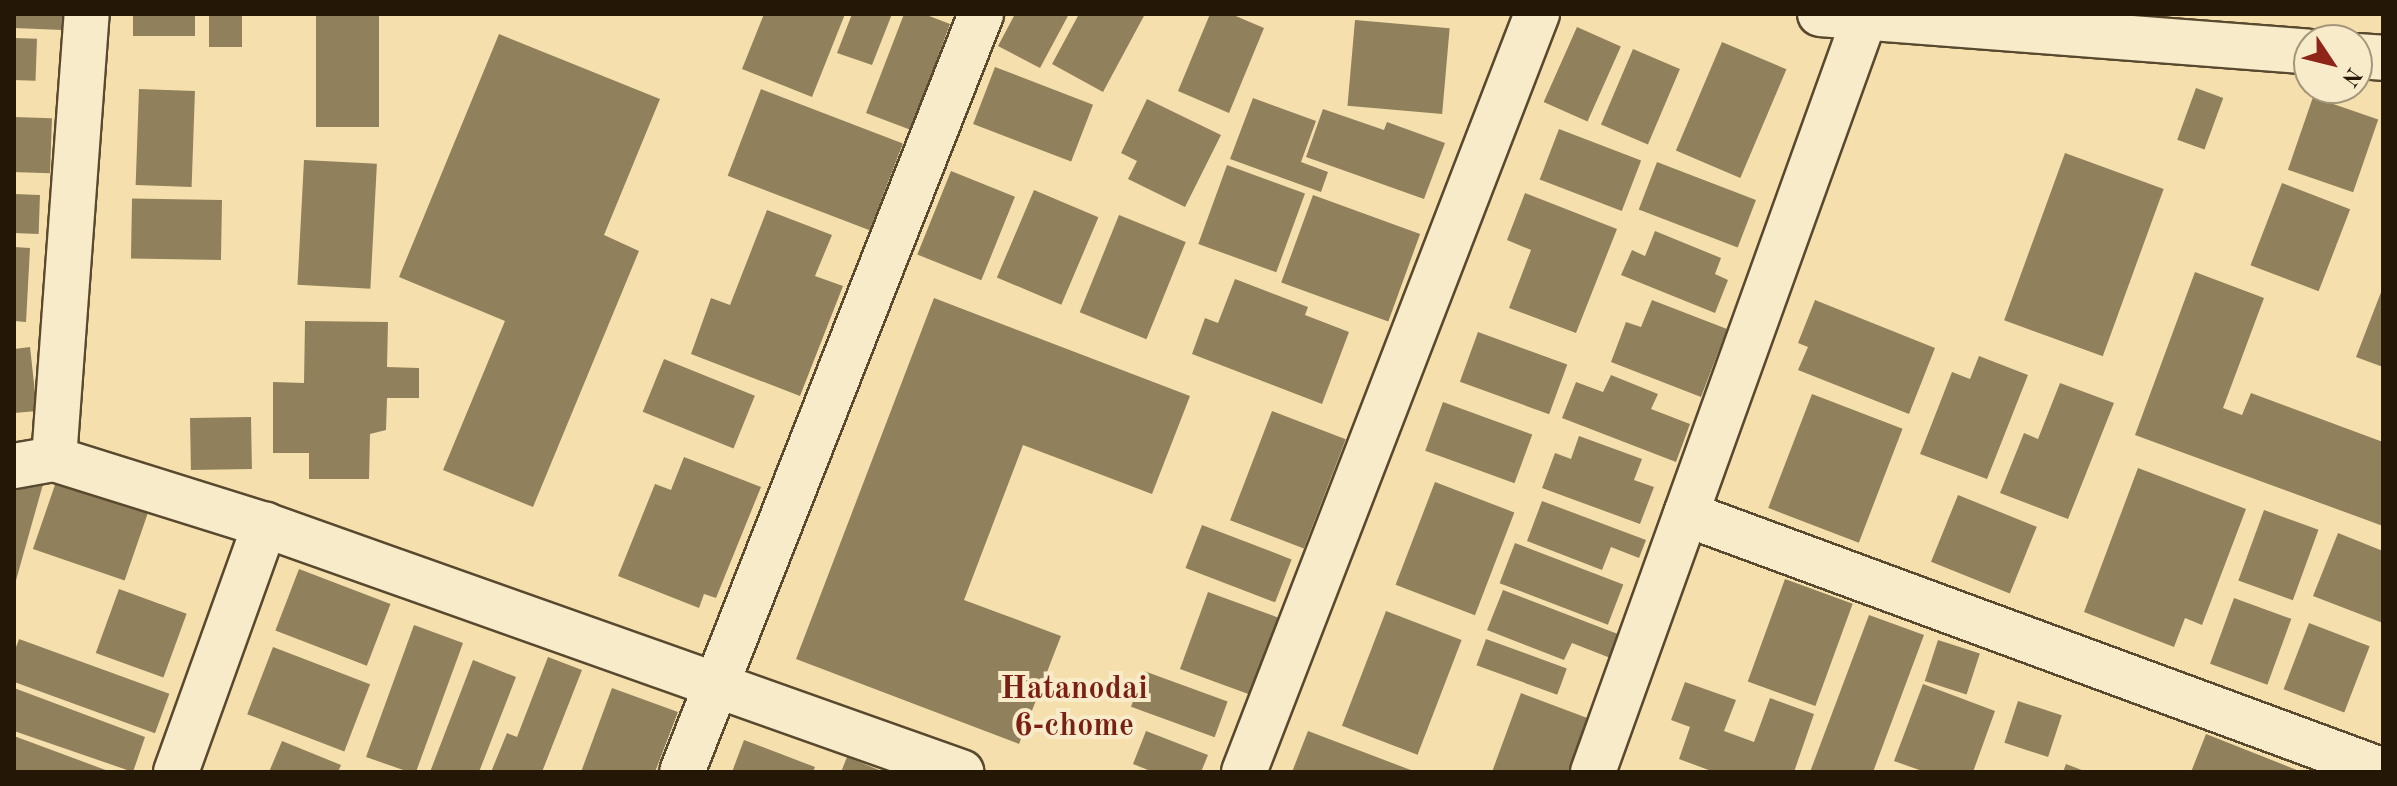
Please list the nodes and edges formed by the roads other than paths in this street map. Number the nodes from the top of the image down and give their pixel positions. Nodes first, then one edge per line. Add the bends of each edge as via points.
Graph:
1 (87, 14) edge
2 (981, 14) edge
3 (1537, 14) edge
4 (1820, 14) edge
5 (1865, 17) junction
6 (2086, 24) edge
7 (2293, 50) edge
8 (34, 463) edge
9 (1686, 514) junction
10 (265, 525) junction
11 (716, 687) junction
12 (2376, 760) edge
13 (176, 772) edge
14 (682, 772) edge
15 (961, 772) edge
16 (1244, 772) edge
17 (1593, 772) edge

1 - 8 street
2 - 11 street
3 - 16 street
4 - 5 street
5 - 6 street
5 - 9 street
6 - 7 street
8 - 10 street
9 - 12 street
9 - 17 street
10 - 11 street
10 - 13 street
11 - 14 street
11 - 15 street

